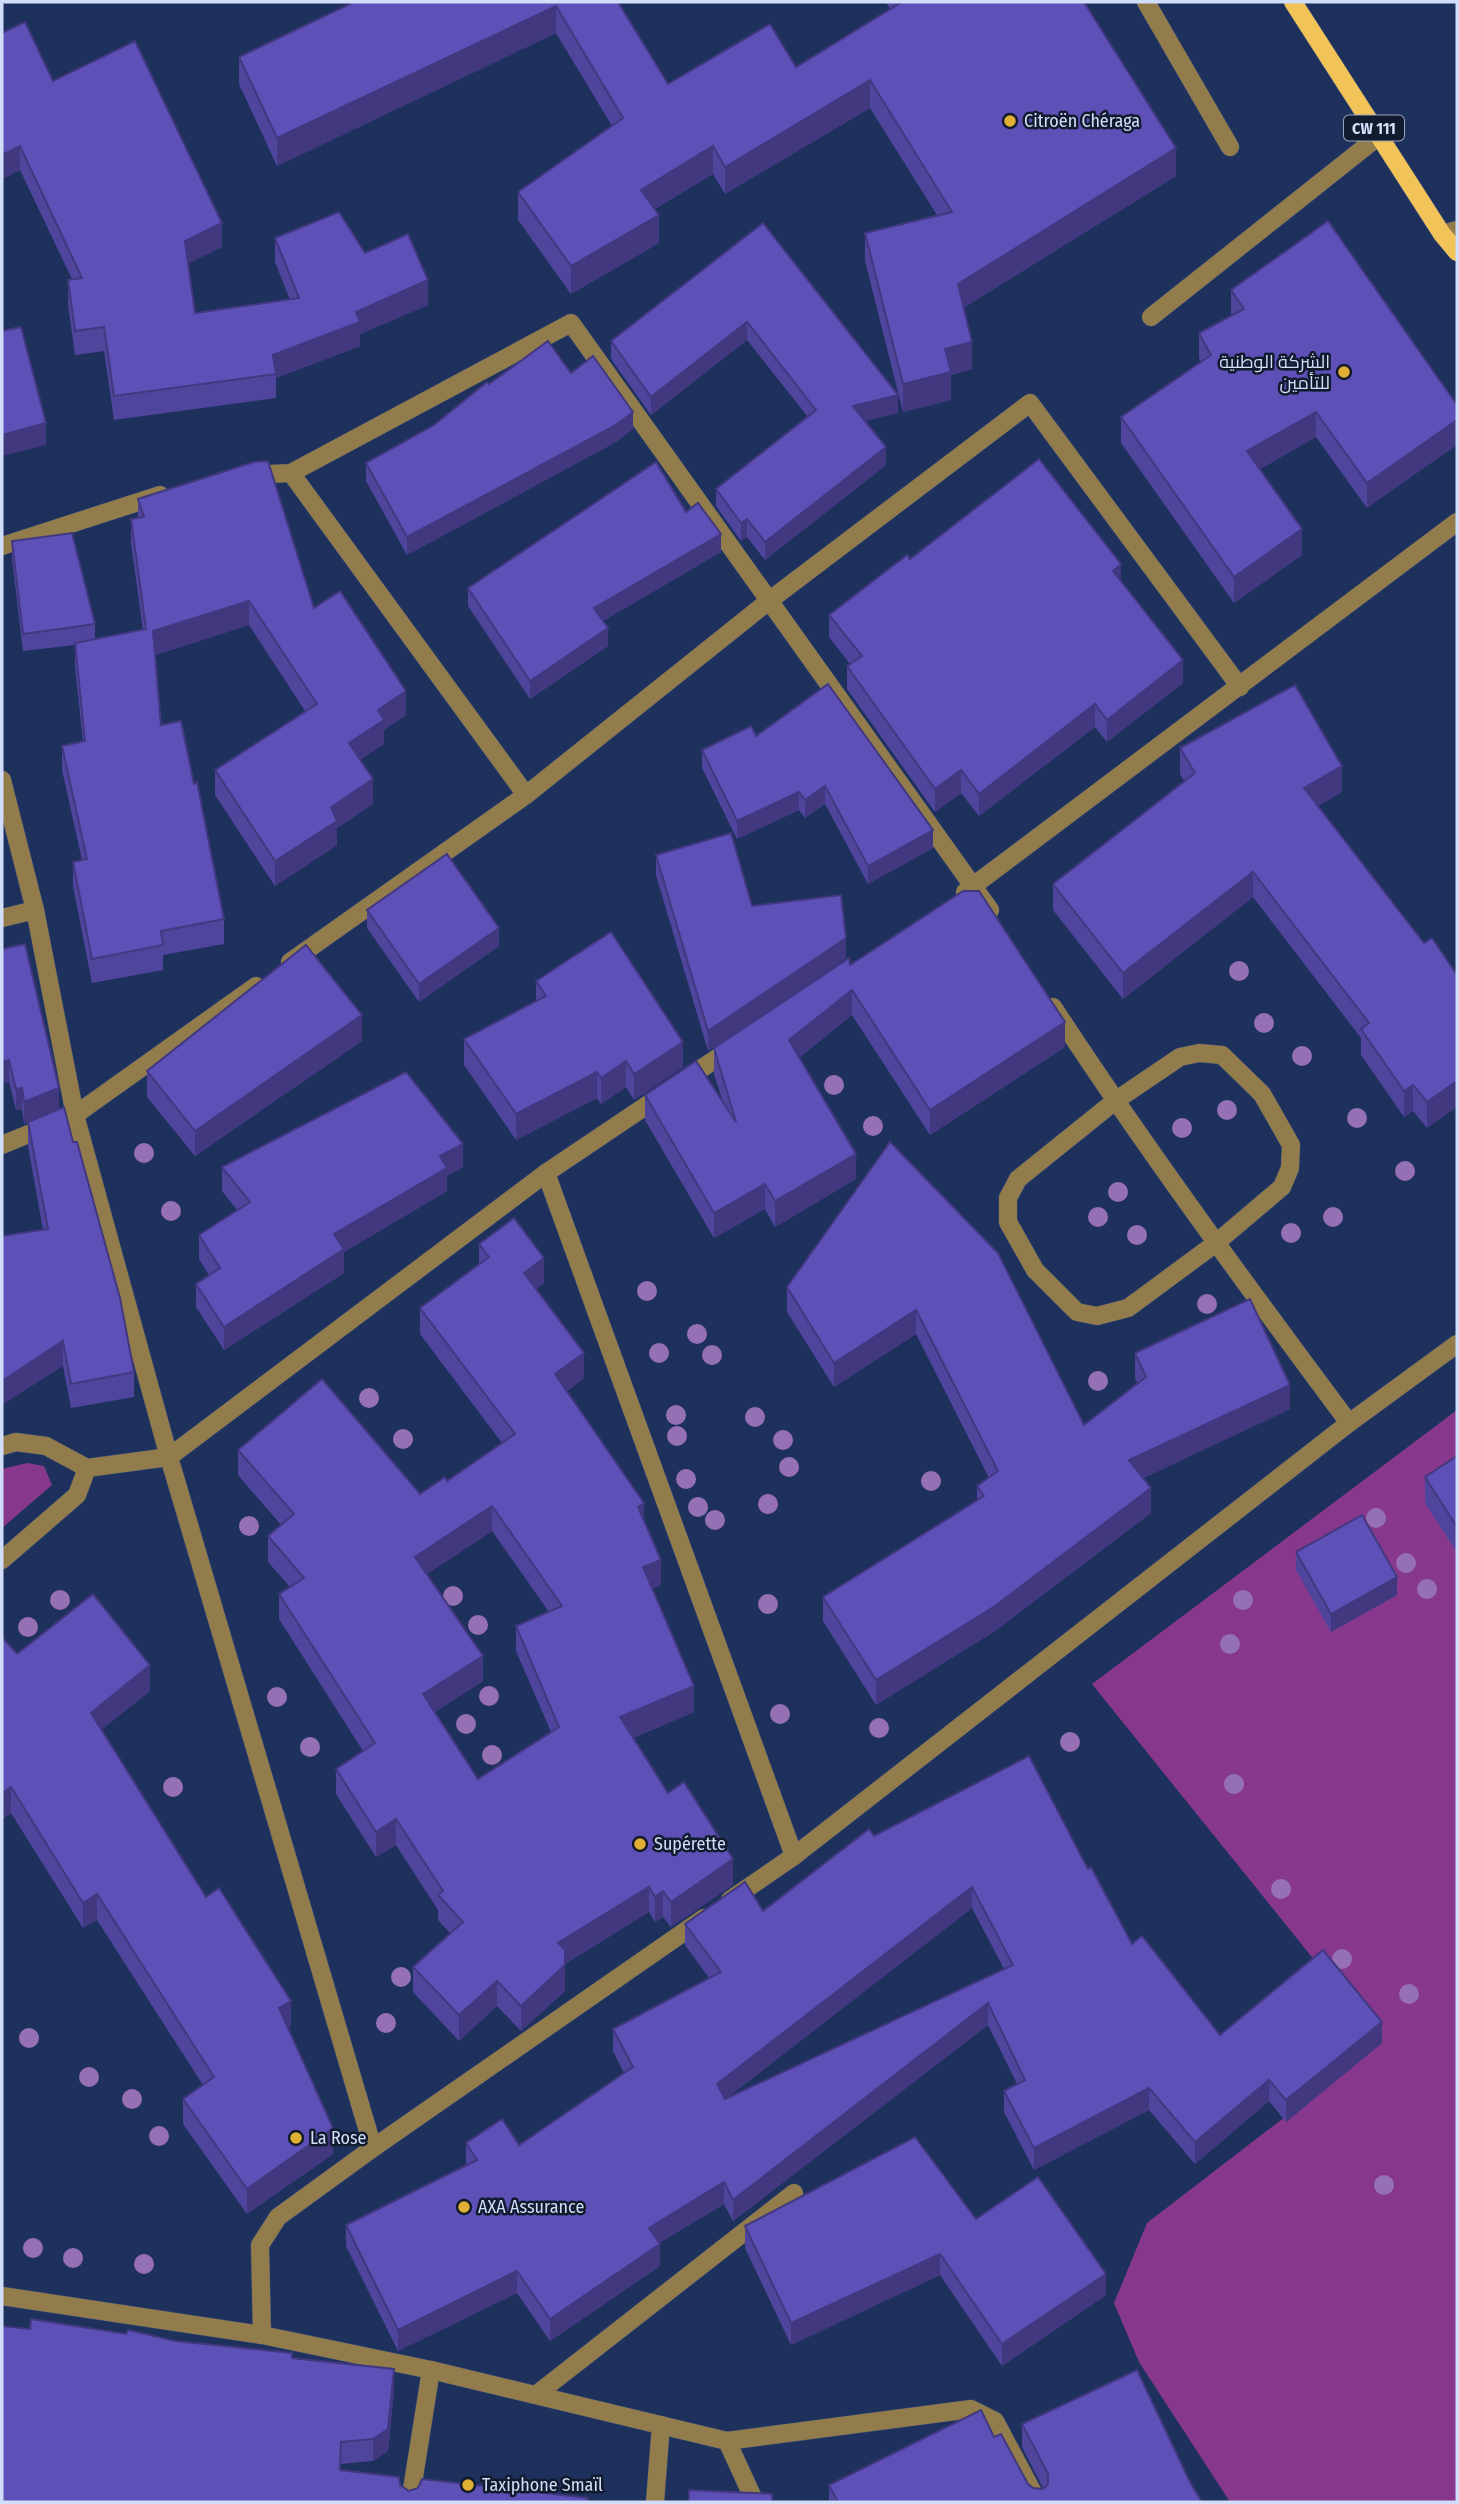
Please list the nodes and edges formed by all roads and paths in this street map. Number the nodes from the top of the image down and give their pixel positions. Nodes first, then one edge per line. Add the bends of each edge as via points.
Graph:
1 (1146, 2) edge
2 (1293, 2) edge
3 (1379, 136) junction
4 (1230, 147) dead end
5 (1450, 232) edge
6 (1457, 252) edge
7 (1151, 317) dead end
8 (291, 473) junction
9 (230, 477) edge
10 (180, 489) edge
11 (1457, 522) edge
12 (2, 546) edge
13 (771, 600) junction
14 (1240, 687) junction
15 (2, 780) edge
16 (526, 796) junction
17 (974, 886) junction
18 (951, 901) edge
19 (35, 910) junction
20 (2, 918) edge
21 (996, 920) edge
22 (1041, 988) edge
23 (742, 1041) edge
24 (1115, 1101) junction
25 (75, 1115) junction
26 (2, 1145) edge
27 (545, 1173) junction
28 (1216, 1243) junction
29 (1457, 1344) edge
30 (1349, 1423) junction
31 (2, 1446) edge
32 (169, 1457) junction
33 (87, 1468) junction
34 (2, 1560) edge
35 (794, 1856) junction
36 (373, 2148) junction
37 (794, 2193) dead end
38 (2, 2297) edge
39 (262, 2336) junction
40 (431, 2370) junction
41 (537, 2394) junction
42 (661, 2425) junction
43 (727, 2441) junction
44 (410, 2502) edge
45 (655, 2502) edge
46 (755, 2502) edge
47 (1038, 2502) edge

1 - 4 street
2 - 3 main road, CW 111
3 - 5 main road, CW 111
3 - 7 street
5 - 6 main road, CW 111
8 - 9 street
8 - 13 street via 571,323
8 - 16 street
10 - 12 street
11 - 14 street
13 - 14 street via 1030,403
13 - 16 street
13 - 17 street
14 - 17 street
15 - 19 street
16 - 25 street
17 - 18 street
17 - 21 street
19 - 20 street
19 - 25 street
22 - 24 street
23 - 27 street
24 - 28 street
24 - 28 street via 1180,1057 1199,1053 1222,1055 1262,1094 1292,1145 1290,1168 1282,1187
24 - 28 street via 1018,1180 1008,1198 1008,1222 1035,1270 1077,1312 1097,1316 1128,1308
25 - 26 street
25 - 32 street
27 - 32 street
27 - 35 street
28 - 30 street
29 - 30 street
30 - 35 street
31 - 33 street via 16,1442 46,1446
32 - 33 street
32 - 36 street
33 - 34 street via 77,1495
35 - 36 street
36 - 39 street via 278,2217 260,2245
37 - 41 street
38 - 39 street
39 - 40 street
40 - 41 street
40 - 44 street
41 - 42 street
42 - 43 street
42 - 45 street
43 - 46 street
43 - 47 street via 971,2409 995,2421

